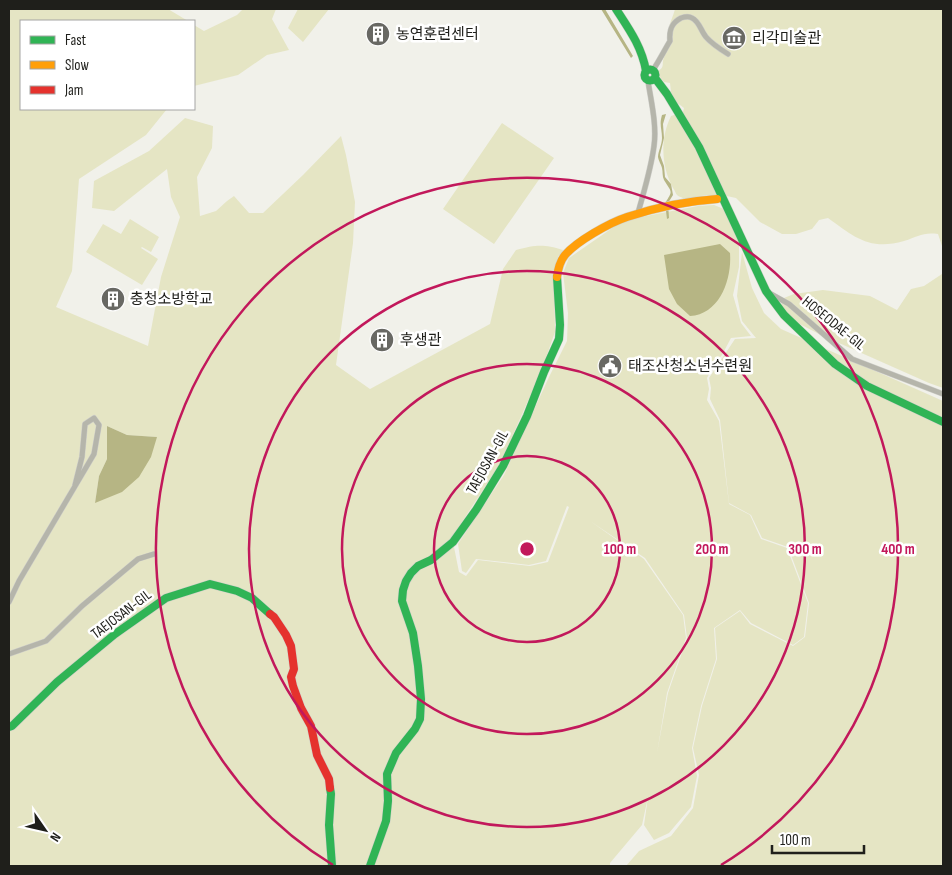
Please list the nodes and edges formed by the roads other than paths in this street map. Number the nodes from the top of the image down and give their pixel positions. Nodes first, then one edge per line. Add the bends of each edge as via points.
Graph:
1 (616, 9) edge
2 (728, 54) dead end
3 (651, 75) junction
4 (718, 199) dead end
5 (638, 214) junction
6 (766, 291) junction
7 (943, 394) edge
8 (943, 422) edge
9 (76, 485) junction
10 (154, 554) dead end
11 (9, 602) edge
12 (9, 654) edge
13 (9, 727) edge
14 (332, 866) edge
15 (370, 866) edge

1 - 3 street via 633,35
2 - 3 street via 709,40 697,22 683,17 671,28 670,41
3 - 5 street via 655,144
3 - 6 street via 667,94 698,147
4 - 5 street
5 - 15 street, TAEJOSAN-GIL via 594,233 565,255 557,274 559,338 503,466 453,542 418,566 406,581 402,601 413,633 421,699 420,719 396,753 387,774 386,821
6 - 7 street, HOSEODAE-GIL via 789,304 852,359
6 - 8 street via 784,315 835,364 867,386
9 - 9 street via 85,424 94,418 99,425 94,454
9 - 11 street
10 - 12 street, TAEJOSAN-GIL via 138,559 46,641
13 - 14 street, TAEJOSAN-GIL via 56,682 166,598 210,584 237,591 252,598 274,617 291,646 293,686 311,726 317,755 329,779

